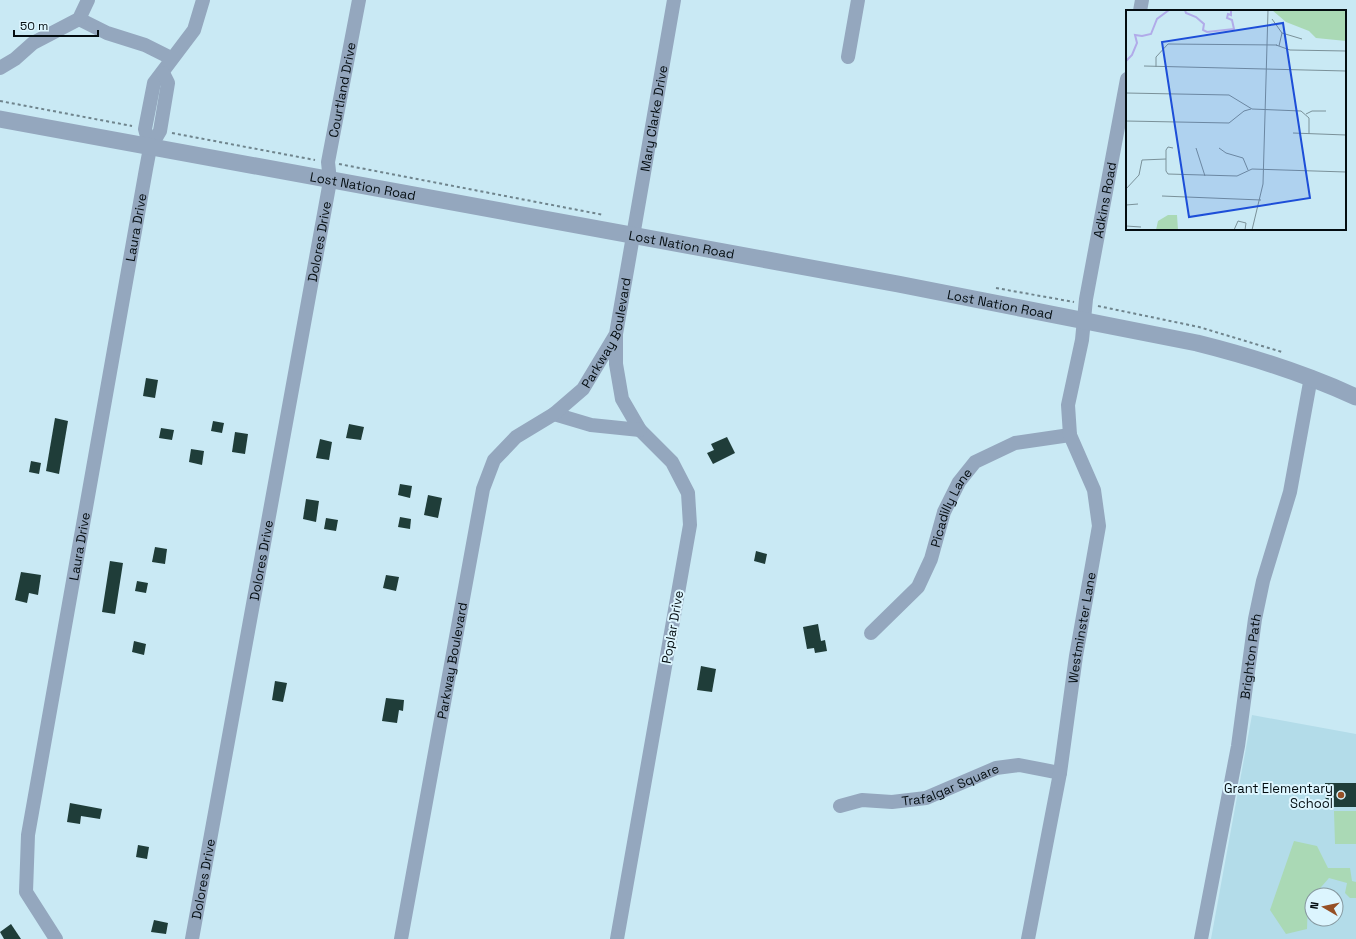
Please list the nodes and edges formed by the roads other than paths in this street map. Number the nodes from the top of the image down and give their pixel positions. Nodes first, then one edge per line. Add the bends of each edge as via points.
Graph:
1 (88, 0) edge
2 (204, 0) edge
3 (359, 0) edge
4 (674, 0) edge
5 (858, 0) edge
6 (1142, 0) edge
7 (1140, 10) edge
8 (79, 19) junction
9 (848, 57) dead end
10 (171, 58) junction
11 (0, 68) edge
12 (163, 73) junction
13 (1126, 84) edge
14 (0, 119) edge
15 (150, 148) junction
16 (330, 181) junction
17 (633, 237) junction
18 (1083, 320) junction
19 (616, 334) junction
20 (1311, 377) junction
21 (1356, 397) edge
22 (554, 414) junction
23 (640, 430) junction
24 (1070, 435) junction
25 (871, 633) dead end
26 (1060, 773) junction
27 (840, 806) dead end
28 (56, 939) edge
29 (192, 939) edge
30 (401, 939) edge
31 (617, 939) edge
32 (1028, 939) edge
33 (1201, 939) edge

1 - 8 street
2 - 10 street via 194,30
3 - 16 street, Courtland Drive via 328,162
4 - 17 street, Mary Clarke Drive
5 - 9 street
6 - 7 street
8 - 10 street
8 - 11 street via 34,44
10 - 12 street
12 - 15 street via 168,83 160,131
12 - 15 street via 154,83 145,129
13 - 18 street, Adkins Road
14 - 15 street, Lost Nation Road
15 - 16 street, Lost Nation Road
15 - 28 street, Laura Drive via 119,310 28,835 26,892
16 - 17 street, Lost Nation Road
16 - 29 street, Dolores Drive
17 - 18 street, Lost Nation Road
17 - 19 street, Parkway Boulevard
18 - 20 street, Lost Nation Road via 1197,343
18 - 24 street, Westminster Lane via 1082,340 1068,405
19 - 22 street, Parkway Boulevard via 583,389
19 - 23 street, Poplar Drive via 616,364 622,399
20 - 21 street, Lost Nation Road
20 - 33 street, Brighton Path via 1290,492 1263,581 1255,619 1238,746
22 - 23 street via 591,425
22 - 30 street, Parkway Boulevard via 516,437 494,460 482,489
23 - 31 street, Poplar Drive via 672,462 688,493 690,524
24 - 25 street, Picadilly Lane via 1015,443 975,462 959,482 944,512 931,559 918,587
24 - 26 street, Westminster Lane via 1094,490 1100,526 1076,656
26 - 27 street, Trafalgar Square via 1019,766 996,768 926,798 892,802 862,800
26 - 32 street, Westminster Lane

